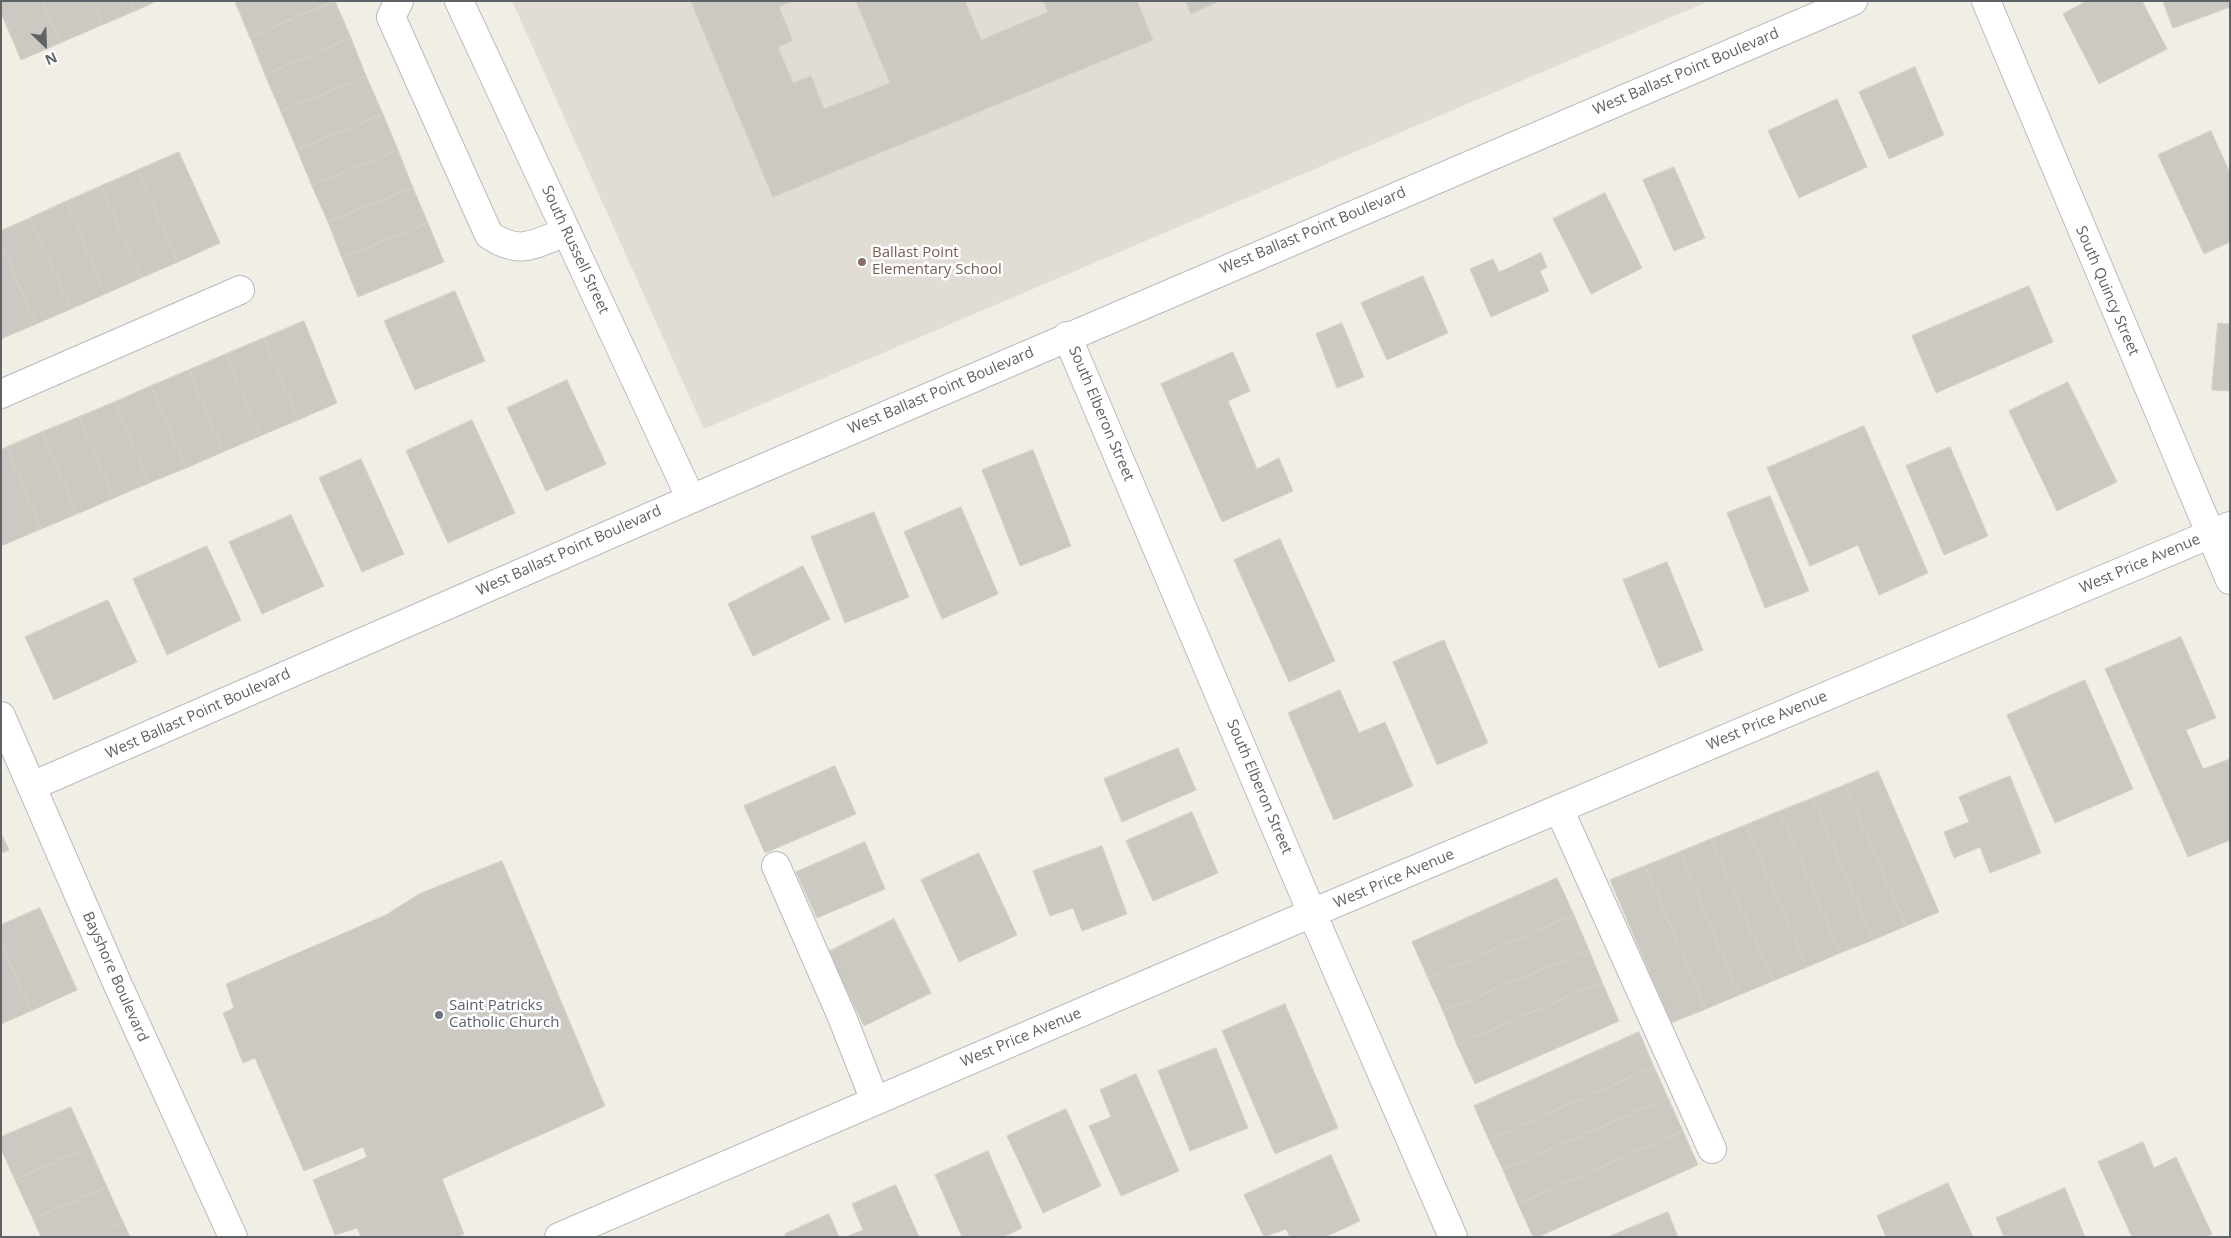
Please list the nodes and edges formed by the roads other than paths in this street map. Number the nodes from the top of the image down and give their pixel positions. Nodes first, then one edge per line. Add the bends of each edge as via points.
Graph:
1 (399, 1) edge
2 (459, 1) edge
3 (1852, 1) edge
4 (1986, 1) edge
5 (566, 232) junction
6 (240, 290) dead end
7 (1068, 336) junction
8 (1, 394) edge
9 (691, 498) junction
10 (2220, 530) edge
11 (2230, 580) edge
12 (1, 716) edge
13 (32, 786) junction
14 (1559, 809) junction
15 (776, 866) dead end
16 (1312, 914) junction
17 (875, 1101) junction
18 (1712, 1149) dead end
19 (233, 1237) edge
20 (559, 1237) edge
21 (1453, 1237) edge

1 - 5 street via 391,17 489,235 503,244 522,248
2 - 5 street, South Russell Street
3 - 7 street, West Ballast Point Boulevard
4 - 10 street, South Quincy Street
5 - 9 street, South Russell Street
6 - 8 street
7 - 9 street, West Ballast Point Boulevard
7 - 16 street, South Elberon Street
9 - 13 street, West Ballast Point Boulevard
10 - 11 street, South Quincy Street
10 - 14 street, West Price Avenue
12 - 13 street, Bayshore Boulevard
13 - 19 street, Bayshore Boulevard via 117,983
14 - 16 street, West Price Avenue
14 - 18 street
15 - 17 street
16 - 17 street, West Price Avenue
16 - 21 street, South Elberon Street
17 - 20 street, West Price Avenue

